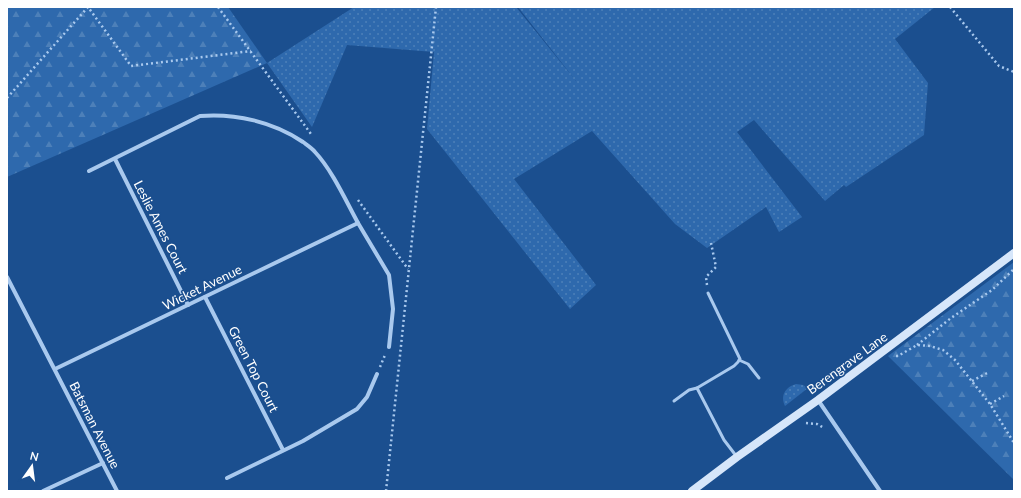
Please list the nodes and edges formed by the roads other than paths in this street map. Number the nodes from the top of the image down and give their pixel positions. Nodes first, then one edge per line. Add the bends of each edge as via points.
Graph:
1 (115, 159) junction
2 (89, 172) dead end
3 (358, 223) junction
4 (1014, 253) edge
5 (7, 277) edge
6 (708, 293) road end
7 (205, 297) junction
8 (188, 305) junction
9 (389, 347) road end
10 (739, 360) junction
11 (55, 369) junction
12 (377, 374) road end
13 (759, 378) dead end
14 (697, 388) junction
15 (818, 400) junction
16 (674, 401) dead end
17 (283, 450) junction
18 (737, 457) junction
19 (103, 463) junction
20 (227, 478) dead end
21 (43, 491) edge
22 (117, 491) edge
23 (692, 491) edge
24 (880, 491) edge

1 - 2 street
1 - 3 street via 200,116 236,117 264,124 292,134 315,151 329,170
1 - 8 street, Leslie Ames Court
3 - 7 street, Wicket Avenue
3 - 9 street via 389,275 393,309
4 - 15 street, Berengrave Lane
5 - 11 street, Batsman Avenue
6 - 10 lane
7 - 8 street, Wicket Avenue
7 - 17 street, Green Top Court
8 - 11 street, Wicket Avenue
10 - 13 lane via 748,364
10 - 14 lane via 734,366
11 - 19 street, Batsman Avenue
12 - 17 street via 367,397 357,408 303,441
14 - 16 lane via 689,390
14 - 18 lane via 724,440
15 - 18 street, Berengrave Lane
15 - 24 street
17 - 20 street
18 - 23 street, Berengrave Lane
19 - 21 street
19 - 22 street, Batsman Avenue

